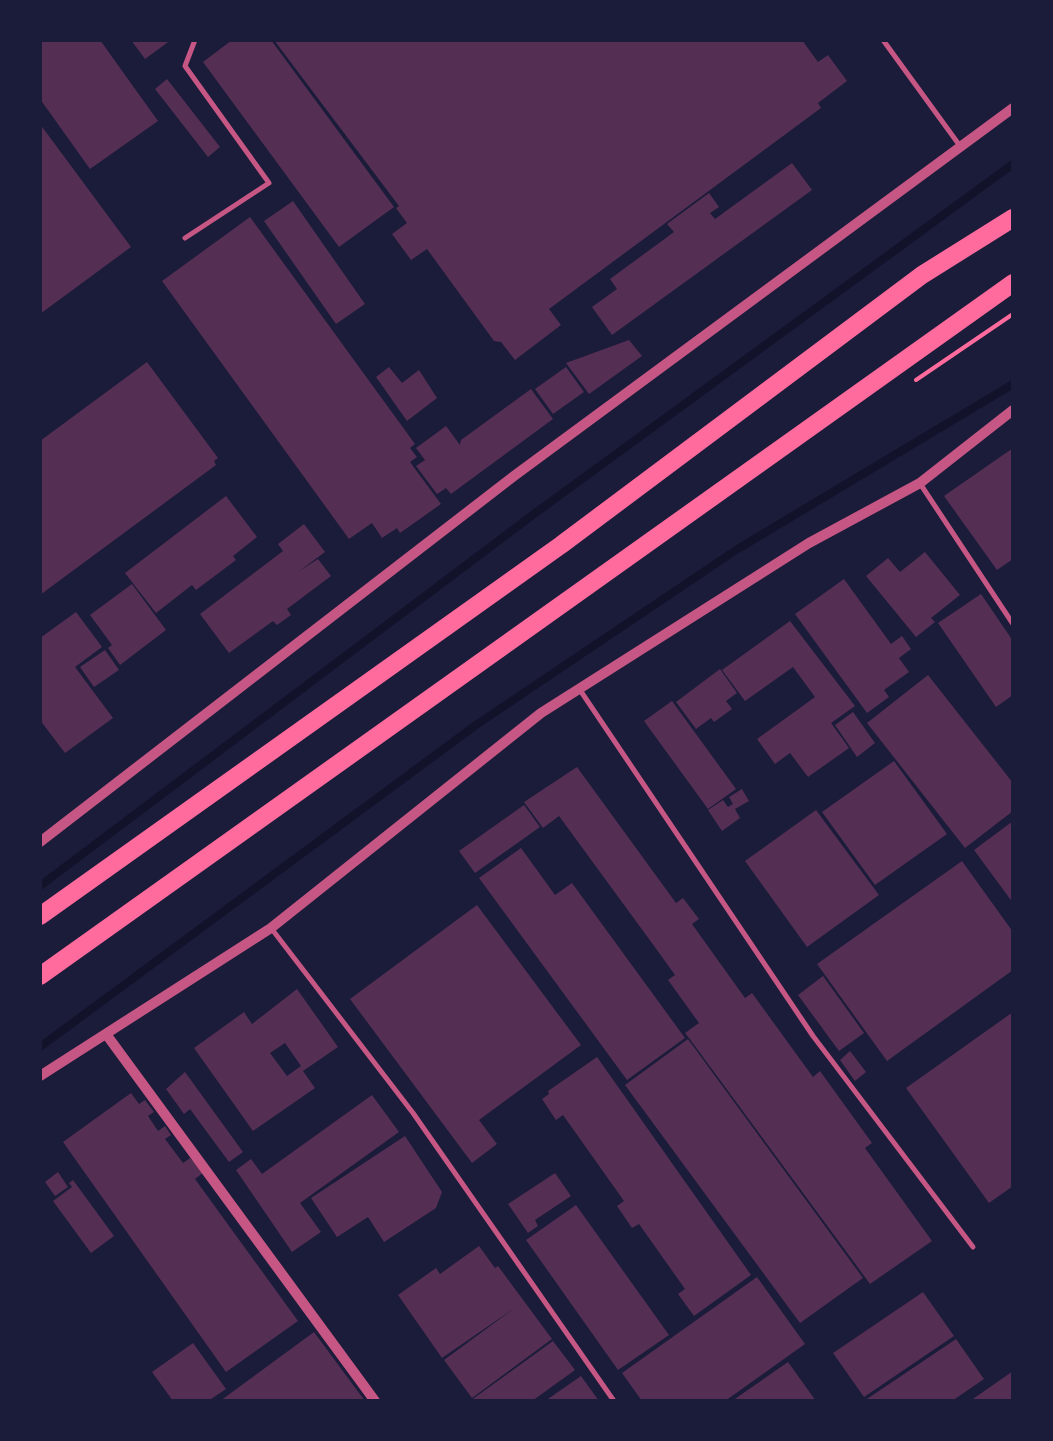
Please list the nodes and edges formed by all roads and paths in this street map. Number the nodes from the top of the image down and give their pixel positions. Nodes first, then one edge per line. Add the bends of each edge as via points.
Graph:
1 (194, 40) edge
2 (884, 40) edge
3 (1013, 108) edge
4 (960, 146) junction
5 (1013, 218) edge
6 (186, 238) dead end
7 (1011, 290) edge
8 (1013, 410) edge
9 (920, 483) junction
10 (1013, 624) edge
11 (580, 690) junction
12 (40, 842) edge
13 (40, 916) edge
14 (272, 928) junction
15 (40, 976) edge
16 (106, 1034) junction
17 (40, 1076) edge
18 (972, 1247) dead end
19 (375, 1401) edge
20 (614, 1401) edge

1 - 6 lane via 186,66 269,184
2 - 4 lane
3 - 4 street
4 - 12 street via 514,476
5 - 13 highway via 922,275 561,545
7 - 15 highway
8 - 9 street
9 - 10 lane
9 - 11 street via 809,543
11 - 14 street
11 - 18 lane via 812,1036
14 - 16 street
14 - 20 lane via 413,1113
16 - 17 street
16 - 19 street

